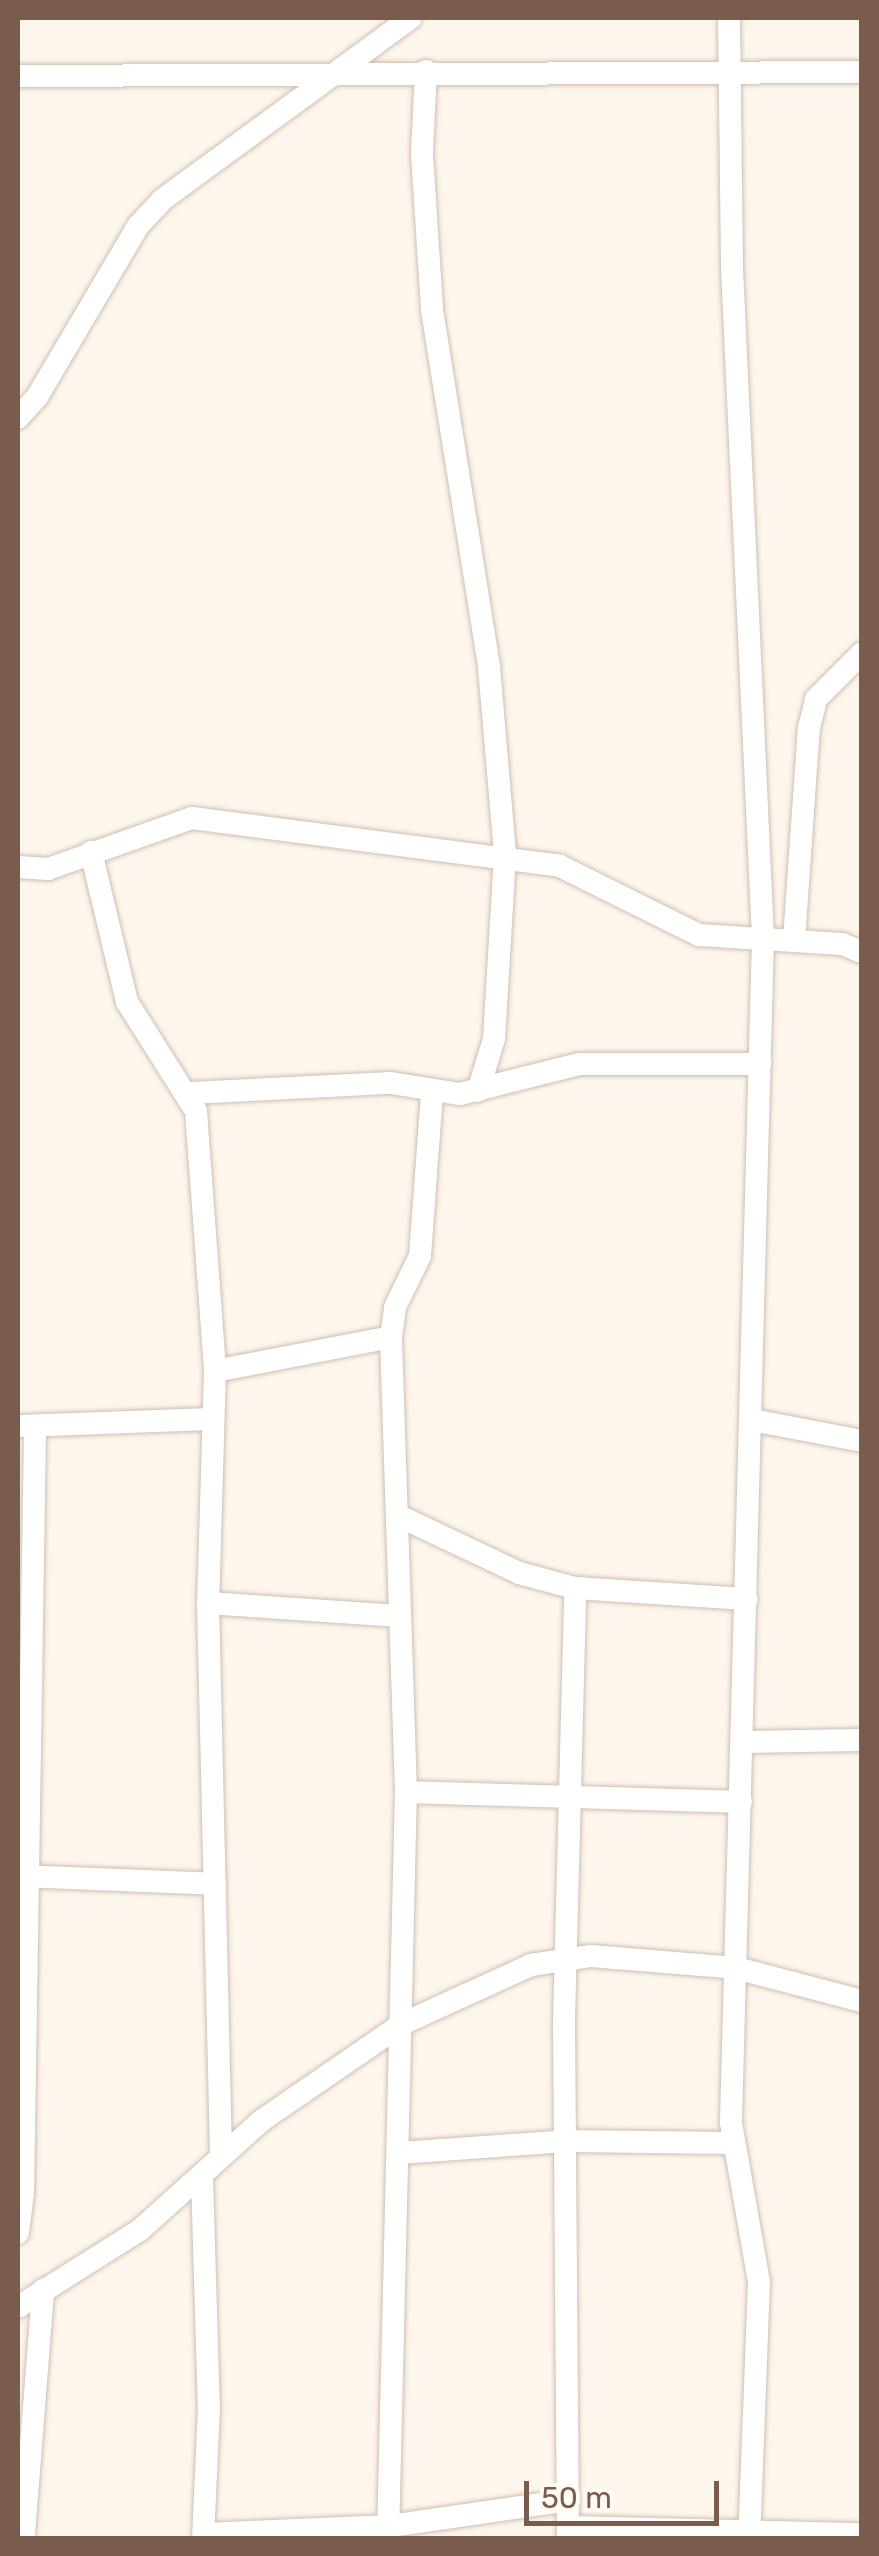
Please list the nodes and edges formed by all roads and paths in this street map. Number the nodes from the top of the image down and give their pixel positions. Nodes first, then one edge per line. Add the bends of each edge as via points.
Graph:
1 (411, 18) edge
2 (729, 18) edge
3 (342, 70) junction
4 (426, 71) junction
5 (862, 72) edge
6 (730, 73) junction
7 (18, 76) edge
8 (18, 418) edge
9 (862, 653) edge
10 (92, 852) junction
11 (505, 855) junction
12 (18, 868) edge
13 (763, 938) junction
14 (794, 940) junction
15 (862, 952) edge
16 (760, 1064) junction
17 (478, 1091) junction
18 (432, 1092) junction
19 (191, 1093) junction
20 (391, 1337) junction
21 (215, 1372) junction
22 (214, 1419) junction
23 (752, 1420) junction
24 (26, 1426) edge
25 (862, 1441) edge
26 (397, 1514) junction
27 (575, 1588) junction
28 (747, 1599) junction
29 (208, 1604) junction
30 (399, 1616) junction
31 (862, 1740) edge
32 (742, 1742) junction
33 (406, 1792) junction
34 (570, 1794) junction
35 (742, 1802) junction
36 (22, 1876) edge
37 (215, 1884) junction
38 (566, 1957) junction
39 (736, 1968) junction
40 (862, 2001) edge
41 (402, 2024) junction
42 (566, 2141) junction
43 (732, 2143) junction
44 (400, 2153) junction
45 (221, 2154) junction
46 (202, 2177) junction
47 (18, 2233) edge
48 (43, 2290) junction
49 (18, 2306) edge
50 (568, 2500) junction
51 (389, 2532) edge
52 (568, 2533) edge
53 (24, 2534) edge
54 (749, 2534) edge
55 (862, 2534) edge
56 (203, 2536) edge

1 - 3 street
2 - 6 street
3 - 4 street
3 - 7 street
3 - 8 street via 162,200 138,226 37,398
4 - 6 street
4 - 11 street via 422,154 432,310 489,668
5 - 6 street
6 - 13 street
9 - 14 street via 816,699 808,728
10 - 11 street via 192,818
10 - 12 street via 48,868
10 - 19 street via 127,1002
11 - 13 street via 593,877 684,930 716,939
11 - 17 street via 494,1039
13 - 14 street
13 - 16 street
14 - 15 street
16 - 17 street via 579,1064
16 - 23 street
17 - 18 street
18 - 19 street via 391,1083
18 - 20 street via 420,1256 395,1307
19 - 21 street
20 - 21 street
20 - 26 street
21 - 22 street
22 - 24 street
22 - 29 street
23 - 25 street
23 - 28 street
24 - 36 street
26 - 27 street via 519,1574
26 - 30 street
27 - 28 street
27 - 34 street
28 - 32 street
29 - 30 street
29 - 37 street
30 - 33 street
31 - 32 street
32 - 35 street
33 - 34 street
33 - 41 street
34 - 35 street
34 - 38 street
35 - 39 street
36 - 37 street
36 - 47 street via 24,2194
37 - 45 street
38 - 39 street
38 - 41 street via 531,1965
38 - 42 street
39 - 40 street
39 - 43 street
41 - 44 street
41 - 45 street
42 - 43 street
42 - 44 street
42 - 50 street
43 - 54 street via 759,2282
44 - 51 street
45 - 46 street
46 - 48 street via 124,2242
46 - 56 street via 209,2408
48 - 49 street
48 - 53 street
50 - 51 street
50 - 52 street
51 - 56 street
52 - 54 street
54 - 55 street

